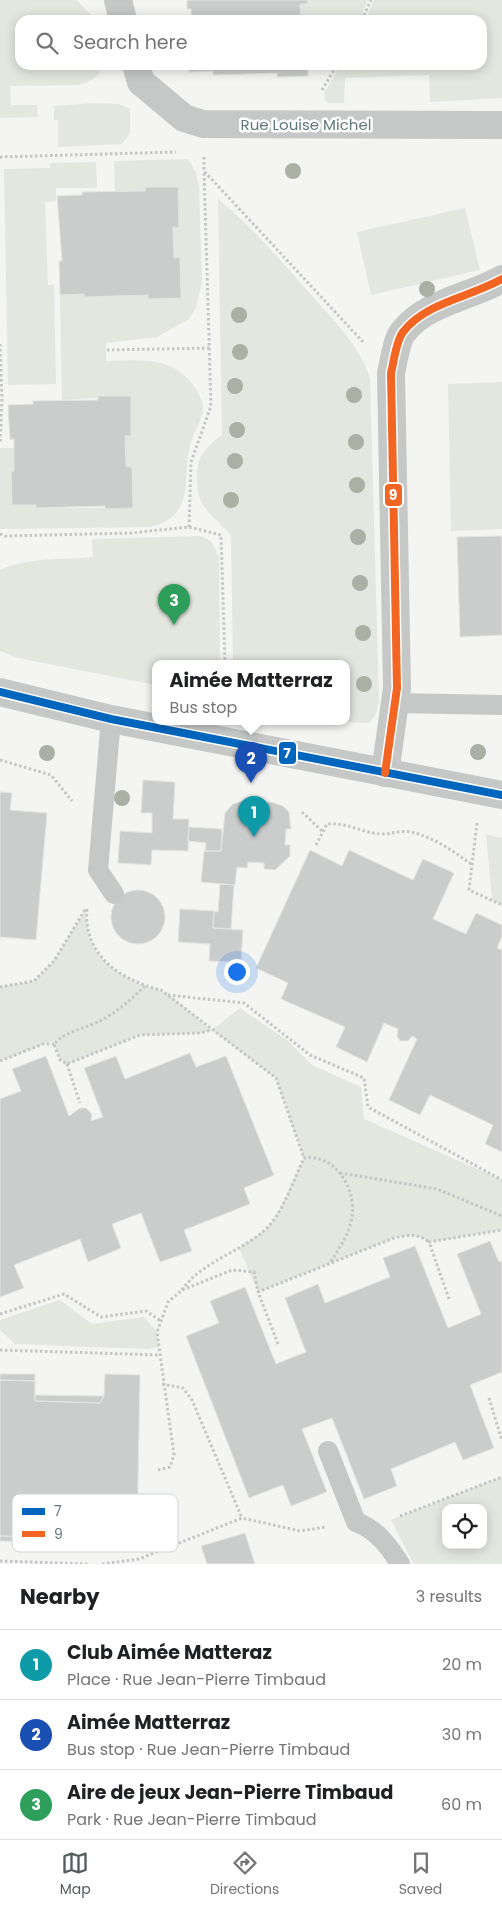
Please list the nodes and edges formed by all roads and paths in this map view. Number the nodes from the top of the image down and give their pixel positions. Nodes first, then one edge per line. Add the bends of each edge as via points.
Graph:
1 (118, 0) edge
2 (371, 0) edge
3 (122, 15) edge
4 (364, 15) edge
5 (137, 70) edge
6 (203, 124) junction
7 (502, 125) edge
8 (204, 152) junction
9 (0, 157) edge
10 (204, 171) junction
11 (502, 279) edge
12 (0, 344) edge
13 (210, 348) junction
14 (107, 350) dead end
15 (391, 373) junction
16 (0, 444) edge
17 (189, 527) junction
18 (0, 534) edge
19 (225, 660) edge
20 (0, 692) edge
21 (395, 703) junction
22 (502, 705) edge
23 (111, 719) junction
24 (0, 760) edge
25 (385, 773) junction
26 (492, 793) edge
27 (73, 806) dead end
28 (302, 812) dead end
29 (323, 832) junction
30 (316, 845) dead end
31 (471, 864) junction
32 (109, 887) joint
33 (502, 905) edge
34 (87, 907) junction
35 (145, 986) junction
36 (0, 987) edge
37 (168, 996) junction
38 (212, 1030) junction
39 (54, 1044) junction
40 (0, 1061) edge
41 (67, 1064) junction
42 (80, 1103) dead end
43 (304, 1158) junction
44 (340, 1172) junction
45 (502, 1180) edge
46 (502, 1216) edge
47 (502, 1230) edge
48 (429, 1242) junction
49 (330, 1263) junction
50 (182, 1290) junction
51 (258, 1292) junction
52 (448, 1299) dead end
53 (0, 1314) edge
54 (161, 1321) junction
55 (278, 1344) dead end
56 (0, 1350) edge
57 (158, 1355) junction
58 (162, 1384) junction
59 (489, 1398) dead end
60 (502, 1441) edge
61 (328, 1451) dead end
62 (158, 1470) dead end
63 (502, 1477) edge
64 (242, 1518) junction
65 (363, 1524) junction
66 (178, 1543) edge
67 (157, 1552) edge
68 (0, 1561) edge
69 (88, 1564) edge
70 (102, 1564) edge
71 (400, 1564) edge

1 - 3 street
2 - 4 path
5 - 6 street, Rue Louise Michel via 141,82 184,118
6 - 7 street, Rue Louise Michel
6 - 8 path
8 - 9 path
8 - 10 path
10 - 13 path
10 - 15 path
11 - 15 street via 424,313 402,333
12 - 16 path
13 - 14 path
13 - 17 path via 211,406 191,462
15 - 21 street
17 - 18 path via 131,533
17 - 19 path via 220,534
20 - 23 street
21 - 22 lane
21 - 25 street
23 - 25 street
23 - 32 lane via 98,870
24 - 27 path via 52,775 71,797
25 - 26 street
26 - 31 path
28 - 29 path
29 - 30 path
29 - 31 path via 326,824 339,823 383,834 410,832 443,845
31 - 33 path via 469,890
32 - 34 path
34 - 35 path via 85,924 100,955 110,968
34 - 36 path via 54,961 34,981
35 - 37 path via 161,990
35 - 39 path via 103,1019 59,1038
37 - 38 path
37 - 45 path via 244,1002 310,1055 364,1078 368,1107
38 - 41 path via 129,1037
38 - 43 path via 276,1078
39 - 40 path via 43,1044
39 - 41 path via 60,1060
41 - 42 path
43 - 44 path via 314,1156
43 - 50 path via 275,1218 265,1230 191,1277
44 - 46 path via 437,1189
44 - 49 path via 353,1201 352,1220 346,1238
47 - 48 path
48 - 49 path via 422,1236 394,1238
48 - 52 path
49 - 51 path
50 - 51 path via 232,1270 254,1272
50 - 54 path via 168,1302
51 - 55 path
53 - 54 path via 64,1294 101,1317 146,1311
54 - 57 path via 157,1332
56 - 57 path
57 - 58 path
58 - 62 path via 174,1454 170,1467
58 - 64 path via 182,1388 192,1400
59 - 60 path
61 - 65 lane
63 - 65 path
64 - 65 path via 300,1531
64 - 66 path
65 - 71 lane
67 - 70 path via 139,1559
68 - 69 path

